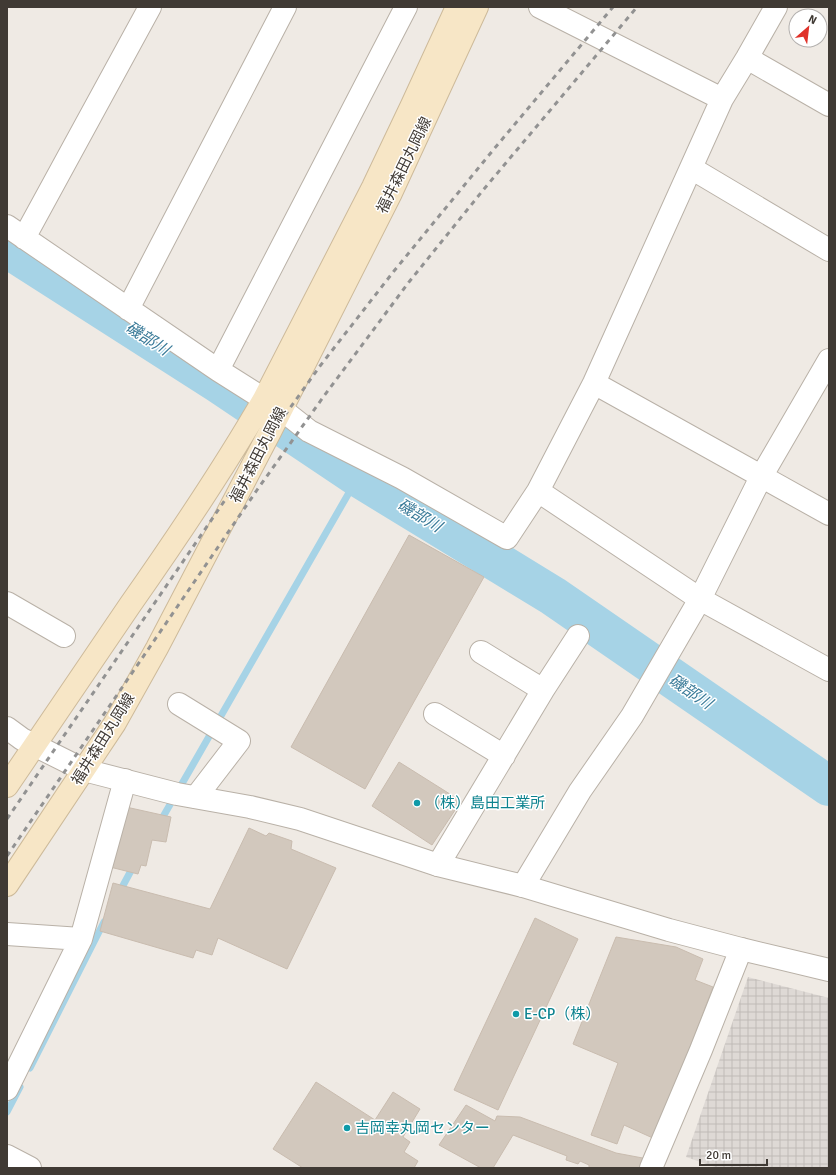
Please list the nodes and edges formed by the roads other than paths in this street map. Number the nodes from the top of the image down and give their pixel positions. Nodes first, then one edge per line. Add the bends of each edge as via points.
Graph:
1 (150, 7) edge
2 (285, 7) edge
3 (406, 7) edge
4 (457, 7) edge
5 (477, 7) edge
6 (540, 7) edge
7 (776, 7) edge
8 (747, 58) junction
9 (722, 99) junction
10 (829, 105) edge
11 (691, 168) junction
12 (16, 232) edge
13 (829, 250) edge
14 (128, 308) junction
15 (827, 367) edge
16 (218, 370) junction
17 (594, 383) junction
18 (273, 404) junction
19 (761, 477) junction
20 (538, 491) junction
21 (829, 514) edge
22 (700, 599) junction
23 (7, 603) edge
24 (64, 636) dead end
25 (578, 636) dead end
26 (481, 652) dead end
27 (829, 670) edge
28 (543, 690) junction
29 (179, 704) dead end
30 (435, 714) dead end
31 (7, 728) edge
32 (35, 746) junction
33 (504, 756) junction
34 (84, 770) junction
35 (125, 780) junction
36 (8, 783) edge
37 (196, 797) junction
38 (438, 865) junction
39 (7, 885) edge
40 (523, 886) junction
41 (7, 934) edge
42 (81, 939) junction
43 (741, 949) junction
44 (829, 970) edge
45 (7, 1089) edge
46 (7, 1156) edge
47 (30, 1168) edge
48 (651, 1168) edge

1 - 12 street
2 - 14 street
3 - 16 street
4 - 18 main road, 福井森田丸岡線
5 - 18 main road, 福井森田丸岡線 via 390,193
6 - 9 street
7 - 8 street
8 - 9 street
8 - 10 street
9 - 11 street
11 - 13 street
11 - 17 street
12 - 14 street
14 - 16 street
15 - 19 street
16 - 18 street
17 - 19 street
17 - 20 street
18 - 20 street via 309,431 402,478 507,538
18 - 32 main road, 福井森田丸岡線 via 249,425
18 - 34 main road, 福井森田丸岡線 via 270,432 157,648 115,723
19 - 21 street
19 - 22 street
20 - 22 street
22 - 27 street
22 - 40 street via 632,716 580,791
23 - 24 street
25 - 28 street
26 - 28 street
28 - 33 street
29 - 37 street via 239,741
30 - 33 street
31 - 32 street
32 - 34 street
32 - 36 main road, 福井森田丸岡線
33 - 38 street
34 - 35 street
34 - 39 main road, 福井森田丸岡線
35 - 37 street
35 - 42 street
37 - 38 street via 300,819
38 - 40 street
40 - 43 street
41 - 42 street
42 - 45 street
43 - 44 street
43 - 48 street
46 - 47 street

